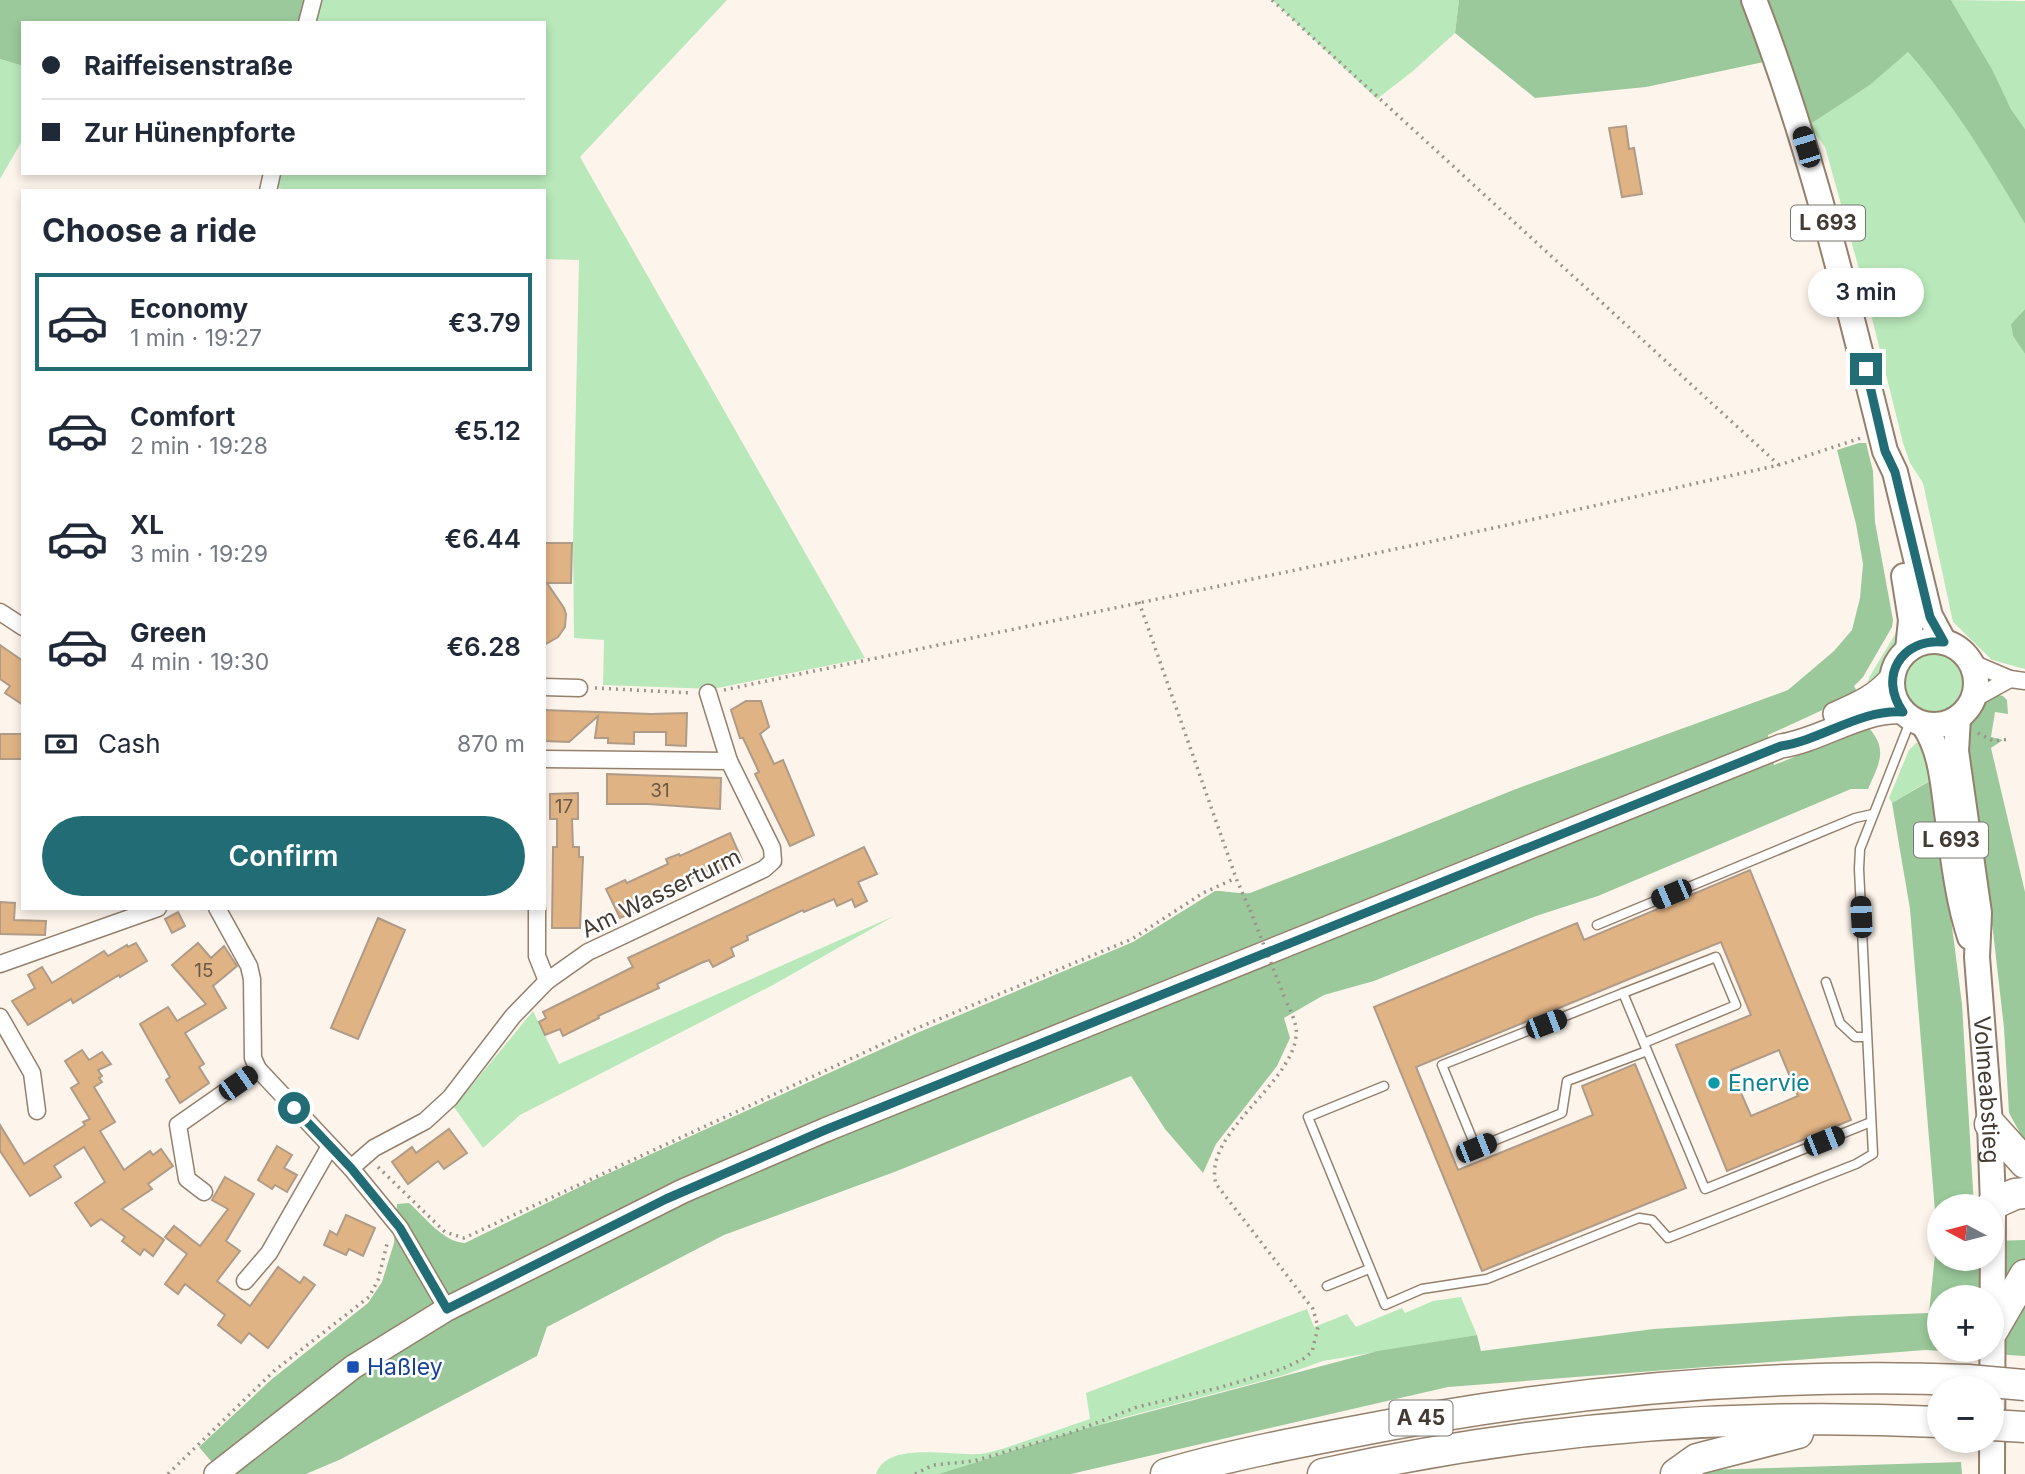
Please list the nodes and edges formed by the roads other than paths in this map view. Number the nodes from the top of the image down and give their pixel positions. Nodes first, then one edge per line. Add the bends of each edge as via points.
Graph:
1 (313, 0) edge
2 (1755, 0) edge
3 (308, 21) edge
4 (1883, 442) junction
5 (0, 612) edge
6 (21, 626) edge
7 (1944, 642) junction
8 (1909, 650) junction
9 (1970, 662) junction
10 (1893, 676) junction
11 (2017, 680) edge
12 (546, 687) edge
13 (579, 688) road end
14 (708, 693) road end
15 (1912, 718) junction
16 (1962, 718) junction
17 (1781, 746) junction
18 (546, 759) edge
19 (729, 761) junction
20 (1873, 814) junction
21 (153, 910) edge
22 (218, 910) edge
23 (537, 910) edge
24 (1597, 925) dead end
25 (1977, 957) junction
26 (0, 964) edge
27 (547, 981) junction
28 (1826, 982) dead end
29 (1623, 993) junction
30 (0, 1017) edge
31 (1866, 1037) junction
32 (1646, 1047) junction
33 (258, 1069) junction
34 (1384, 1086) dead end
35 (37, 1111) dead end
36 (1871, 1122) junction
37 (1990, 1124) junction
38 (329, 1148) junction
39 (2025, 1163) edge
40 (351, 1168) junction
41 (204, 1192) dead end
42 (2025, 1193) edge
43 (1993, 1194) edge
44 (2004, 1199) edge
45 (2004, 1208) edge
46 (2025, 1215) edge
47 (1369, 1269) junction
48 (2025, 1275) edge
49 (245, 1281) dead end
50 (1327, 1286) dead end
51 (447, 1309) junction
52 (2004, 1311) edge
53 (1993, 1362) edge
54 (2025, 1385) edge
55 (1853, 1420) junction
56 (1927, 1422) edge
57 (2004, 1426) edge
58 (2025, 1427) edge
59 (216, 1474) edge
60 (1166, 1474) edge
61 (1323, 1474) edge
62 (1676, 1474) edge
63 (1992, 1474) edge

1 - 3 street
2 - 4 main road, L 693 via 1820,193
4 - 7 main road, L 693 via 1895,472 1930,617
4 - 8 main road, L 693 via 1911,620
5 - 6 street
7 - 8 main road via 1926,642
7 - 9 main road
8 - 10 main road
9 - 11 street
9 - 16 main road via 1976,681
10 - 15 main road via 1894,695
10 - 17 main road via 1867,700
11 - 16 street
12 - 13 street
14 - 19 street, Am Wasserturm
15 - 16 main road via 1935,726
15 - 17 main road via 1872,715
15 - 20 lane
15 - 25 main road, Volmeabstieg / L 693 via 1933,741 1963,915
16 - 25 main road, Volmeabstieg / L 693 via 1956,751 1979,913
17 - 51 main road via 825,1130 642,1211
18 - 19 street
19 - 27 street, Am Wasserturm via 772,848 773,861 588,952
20 - 24 lane
20 - 31 lane via 1860,849 1859,869
21 - 26 street
22 - 33 street via 249,966 253,1058
23 - 27 street via 537,956
25 - 37 main road, Volmeabstieg / L 693
27 - 40 street, Am Wasserturm via 513,1016 450,1098 425,1121
28 - 31 lane via 1840,1023 1855,1037
29 - 32 lane
29 - 32 lane via 1716,957 1736,1005
29 - 32 lane via 1442,1065 1476,1148 1562,1113 1567,1081
30 - 35 street via 32,1073
31 - 36 lane
32 - 36 lane via 1705,1189
33 - 38 street
33 - 41 street via 178,1125 187,1179
34 - 47 lane via 1308,1117
36 - 47 lane via 1873,1154 1856,1164 1668,1238 1652,1220 1639,1218 1487,1279 1422,1289 1385,1305
37 - 39 highway
37 - 43 main road, Volmeabstieg / L 693
38 - 40 street
38 - 49 street via 269,1253
40 - 51 street via 400,1228
42 - 44 highway
45 - 46 highway
47 - 50 lane
48 - 52 highway
51 - 59 main road via 353,1367
53 - 63 main road, Volmeabstieg / L 693
54 - 60 highway, A 45, bridge via 1922,1378 1810,1380 1545,1399 1224,1457
55 - 56 highway, A 45
55 - 61 highway, A 45 via 1684,1423 1592,1431 1436,1452
55 - 62 highway via 1698,1459
57 - 58 highway, bridge

